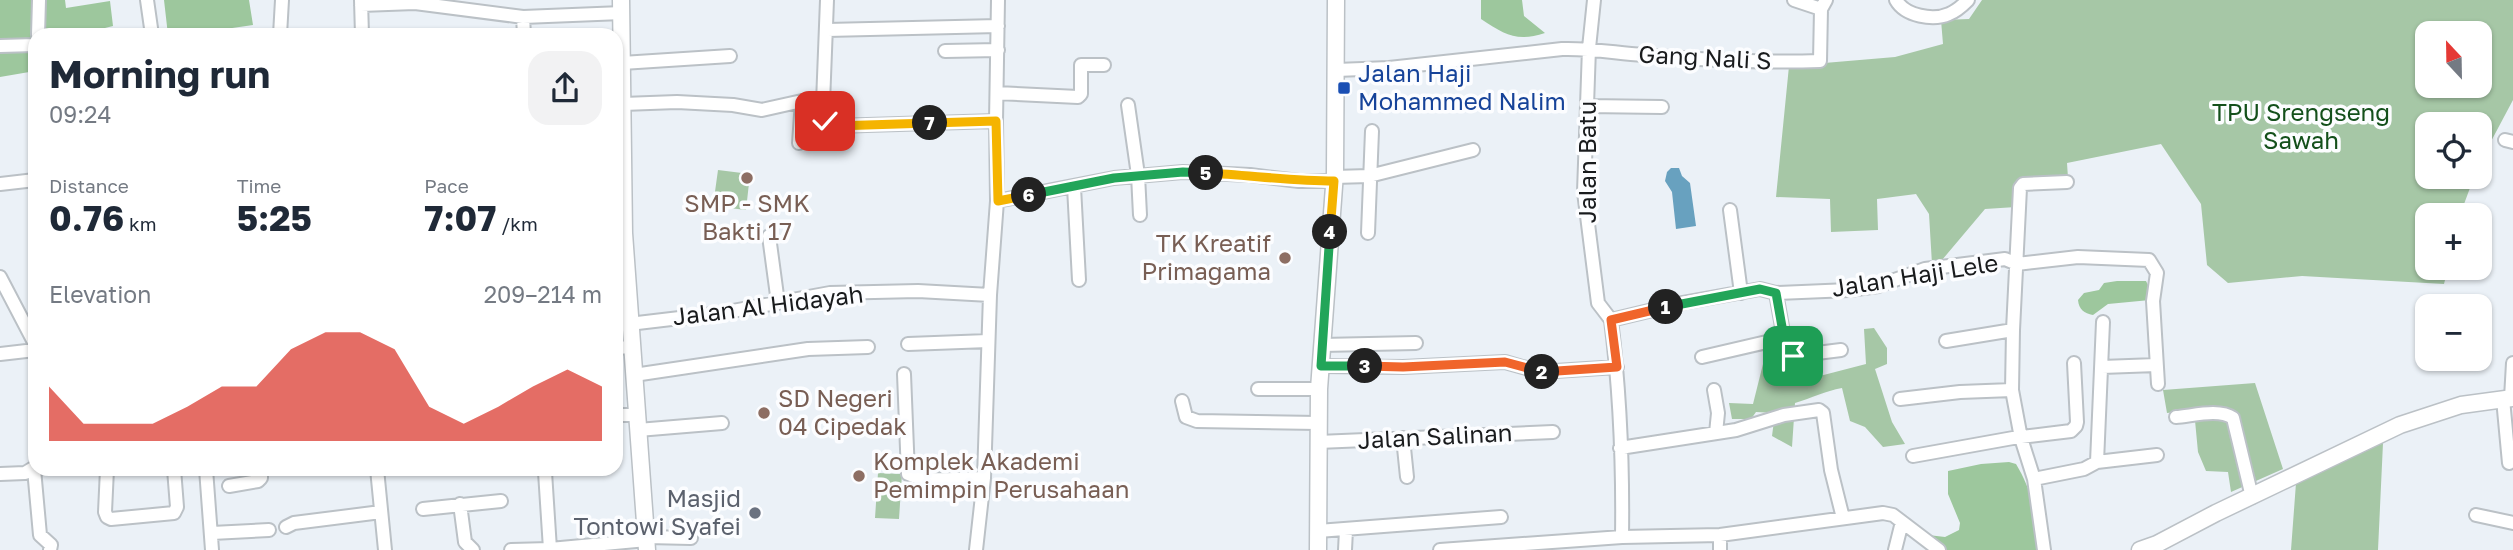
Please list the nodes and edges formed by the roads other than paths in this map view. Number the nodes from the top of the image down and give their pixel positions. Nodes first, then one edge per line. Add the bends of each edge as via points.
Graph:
1 (38, 0) edge
2 (147, 0) edge
3 (282, 0) edge
4 (827, 0) edge
5 (998, 0) edge
6 (1336, 0) edge
7 (1594, 0) edge
8 (1794, 0) edge
9 (1896, 0) edge
10 (1969, 0) edge
11 (361, 2) edge
12 (1823, 4) edge
13 (621, 7) edge
14 (523, 17) junction
15 (998, 26) junction
16 (38, 28) edge
17 (151, 28) edge
18 (280, 28) edge
19 (362, 28) edge
20 (524, 28) edge
21 (621, 28) edge
22 (827, 30) junction
23 (28, 45) edge
24 (0, 46) edge
25 (1589, 48) junction
26 (998, 50) junction
27 (945, 51) dead end
28 (730, 56) dead end
29 (623, 63) edge
30 (1104, 65) dead end
31 (1345, 70) junction
32 (997, 93) junction
33 (802, 101) junction
34 (823, 103) junction
35 (623, 104) edge
36 (1128, 104) dead end
37 (1587, 106) junction
38 (1662, 107) dead end
39 (996, 121) junction
40 (1372, 131) dead end
41 (799, 144) dead end
42 (1473, 150) dead end
43 (1138, 176) junction
44 (1369, 176) junction
45 (1341, 178) junction
46 (28, 181) edge
47 (2067, 183) dead end
48 (0, 184) edge
49 (1074, 187) junction
50 (998, 201) junction
51 (1730, 209) dead end
52 (1140, 215) dead end
53 (623, 226) edge
54 (1368, 233) dead end
55 (769, 236) dead end
56 (2017, 264) junction
57 (0, 278) edge
58 (1079, 280) dead end
59 (1741, 293) junction
60 (1776, 293) junction
61 (990, 295) junction
62 (778, 303) junction
63 (1611, 320) junction
64 (2103, 322) dead end
65 (629, 324) junction
66 (2012, 330) junction
67 (28, 331) edge
68 (1784, 338) junction
69 (988, 341) junction
70 (1946, 341) dead end
71 (1416, 343) dead end
72 (908, 344) dead end
73 (1331, 345) junction
74 (868, 346) dead end
75 (624, 348) edge
76 (1841, 350) dead end
77 (28, 351) edge
78 (0, 354) edge
79 (1702, 357) dead end
80 (2513, 362) edge
81 (2074, 363) dead end
82 (2156, 365) junction
83 (1329, 366) junction
84 (1617, 367) junction
85 (2102, 367) junction
86 (634, 374) junction
87 (904, 374) dead end
88 (2158, 384) dead end
89 (1258, 389) dead end
90 (1319, 389) junction
91 (1714, 390) dead end
92 (2012, 390) junction
93 (1900, 398) dead end
94 (2509, 398) edge
95 (1182, 401) dead end
96 (623, 417) edge
97 (2176, 417) dead end
98 (638, 422) junction
99 (1318, 422) junction
100 (722, 423) dead end
101 (1553, 432) dead end
102 (1716, 433) junction
103 (1403, 438) junction
104 (2021, 438) junction
105 (1321, 442) junction
106 (1620, 448) junction
107 (2157, 455) dead end
108 (1913, 456) dead end
109 (2097, 462) junction
110 (2509, 463) dead end
111 (28, 471) edge
112 (0, 474) edge
113 (35, 476) edge
114 (107, 476) edge
115 (175, 476) edge
116 (207, 476) edge
117 (261, 476) edge
118 (377, 476) edge
119 (545, 476) edge
120 (1407, 477) dead end
121 (984, 478) junction
122 (2034, 479) junction
123 (229, 486) dead end
124 (2252, 497) junction
125 (501, 501) dead end
126 (460, 504) junction
127 (423, 509) dead end
128 (377, 513) junction
129 (2476, 515) dead end
130 (1501, 517) dead end
131 (1843, 518) junction
132 (1902, 522) junction
133 (2513, 523) edge
134 (286, 527) dead end
135 (269, 530) dead end
136 (1334, 530) junction
137 (212, 533) junction
138 (1720, 535) junction
139 (1622, 537) junction
140 (691, 538) dead end
141 (647, 542) edge
142 (2171, 544) edge
143 (550, 548) edge
144 (50, 550) edge
145 (212, 550) edge
146 (385, 550) edge
147 (473, 550) edge
148 (512, 550) edge
149 (976, 550) edge
150 (1318, 550) edge
151 (1345, 550) edge
152 (1440, 550) edge
153 (1720, 550) edge
154 (1895, 550) edge
155 (1939, 550) edge
156 (2044, 550) edge
157 (2140, 550) edge

1 - 16 street
2 - 17 street
3 - 18 street
4 - 22 street
5 - 15 street
6 - 31 street
7 - 25 street, Jalan Batu
8 - 12 street
9 - 10 street via 1906,11 1936,17 1951,14
11 - 14 street
11 - 19 street
12 - 25 street, Gang Nali S via 1820,61 1702,60
13 - 14 street
13 - 21 street
14 - 20 street
15 - 22 street
15 - 26 street
22 - 34 street
23 - 24 street
25 - 31 street
25 - 37 street, Jalan Batu
26 - 27 street
26 - 32 street
28 - 29 street
30 - 32 street via 1081,65 1079,97
31 - 45 street
32 - 39 street
33 - 34 street
33 - 35 street via 762,110 677,102
33 - 41 street
34 - 39 street via 825,121 835,126
36 - 43 street
37 - 38 street
37 - 63 street, Jalan Batu via 1587,229 1598,303
39 - 50 street
40 - 44 street
42 - 44 street
43 - 45 street via 1183,172 1299,181
43 - 49 street
43 - 52 street
44 - 45 street
44 - 54 street
45 - 73 street
46 - 48 street
47 - 56 street via 2020,185
49 - 50 street
49 - 58 street
50 - 61 street
51 - 59 street
53 - 65 street
55 - 62 street
56 - 60 street, Jalan Haji Lele via 2005,259 1925,270 1878,286
56 - 66 street, Jalan Haji Lele
56 - 82 street via 2078,257 2149,260 2157,273 2153,301
57 - 67 street
59 - 60 street, Jalan Haji Lele via 1760,289
59 - 63 street, Jalan Haji Lele
60 - 68 street
61 - 62 street, Jalan Al Hidayah via 830,293
61 - 69 street
62 - 65 street, Jalan Al Hidayah
63 - 84 street
64 - 85 street
65 - 75 street
66 - 70 street
66 - 92 street, Jalan Haji Lele
68 - 76 street via 1796,358
68 - 79 street
69 - 72 street
69 - 121 street
71 - 73 street
73 - 83 street
74 - 86 street via 808,349
75 - 86 street
77 - 78 street
80 - 94 street
81 - 104 street via 2076,426 2071,431
82 - 85 street
82 - 88 street
83 - 84 street via 1505,362 1540,372
83 - 90 street
84 - 106 street
85 - 109 street
86 - 98 street
87 - 121 street via 908,474
89 - 90 street
90 - 99 street
91 - 102 street
92 - 93 street
92 - 104 street, Jalan Haji Lele
94 - 110 street
94 - 124 street via 2461,405 2400,425
95 - 99 street via 1186,417 1197,421
96 - 98 street
97 - 124 street via 2228,414 2233,418
98 - 100 street
98 - 141 street
99 - 105 street
101 - 103 street, Jalan Salinan
102 - 106 street
102 - 131 street via 1784,415 1822,411
103 - 105 street, Jalan Salinan
103 - 120 street
104 - 108 street
104 - 122 street, Jalan Haji Lele
105 - 136 street
106 - 139 street
107 - 109 street
109 - 122 street
111 - 112 street
113 - 144 street via 40,535 51,545
114 - 115 street via 105,512 111,519 174,513
116 - 137 street
117 - 123 street via 258,481
118 - 128 street
119 - 143 street
121 - 149 street
122 - 156 street, Jalan Haji Lele
124 - 142 street
125 - 126 street
126 - 127 street
126 - 147 street via 465,542
128 - 134 street
128 - 146 street
129 - 133 street
130 - 136 street
131 - 132 street via 1883,513
131 - 138 street
132 - 154 street
132 - 155 street
135 - 137 street
136 - 150 street
136 - 151 street
137 - 145 street
138 - 139 street
138 - 153 street
139 - 152 street
140 - 141 street
141 - 143 street
142 - 157 street
143 - 148 street

